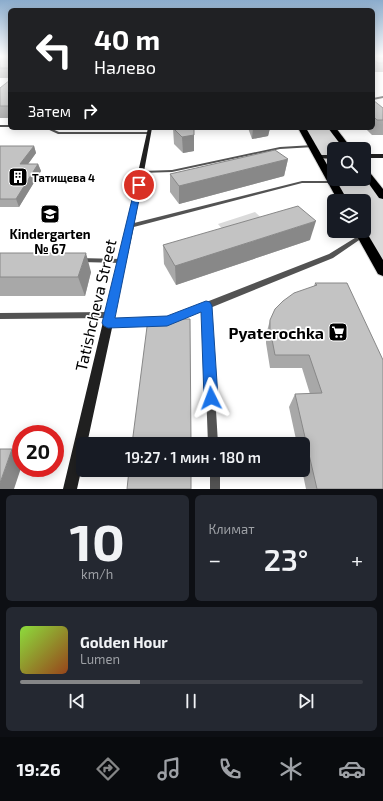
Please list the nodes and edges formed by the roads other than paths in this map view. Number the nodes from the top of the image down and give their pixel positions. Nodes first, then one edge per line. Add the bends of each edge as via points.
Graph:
1 (51, 130) edge
2 (149, 130) edge
3 (303, 130) edge
4 (334, 130) edge
5 (343, 142) edge
6 (313, 146) junction
7 (371, 156) edge
8 (383, 156) edge
9 (319, 157) junction
10 (327, 157) edge
11 (327, 171) edge
12 (141, 172) junction
13 (371, 180) edge
14 (327, 182) edge
15 (383, 196) edge
16 (130, 226) junction
17 (355, 238) edge
18 (365, 238) edge
19 (76, 260) edge
20 (122, 261) junction
21 (383, 271) edge
22 (206, 306) junction
23 (0, 316) edge
24 (109, 319) junction
25 (213, 437) edge
26 (215, 477) edge
27 (70, 489) edge
28 (216, 489) edge

1 - 2 lane via 58,133
2 - 12 main road, Tatishcheva Street
3 - 6 highway
4 - 5 highway
6 - 9 highway
6 - 12 lane via 280,148 172,171
7 - 8 main road
9 - 10 main road
9 - 11 highway
12 - 16 main road, Tatishcheva Street
13 - 15 highway
14 - 16 lane via 302,182
16 - 20 main road, Tatishcheva Street
17 - 22 lane via 331,256
18 - 21 highway
19 - 20 lane
20 - 24 main road, Tatishcheva Street
22 - 24 lane via 167,321
22 - 25 lane
23 - 24 lane
24 - 27 main road, Tatishcheva Street
26 - 28 lane

